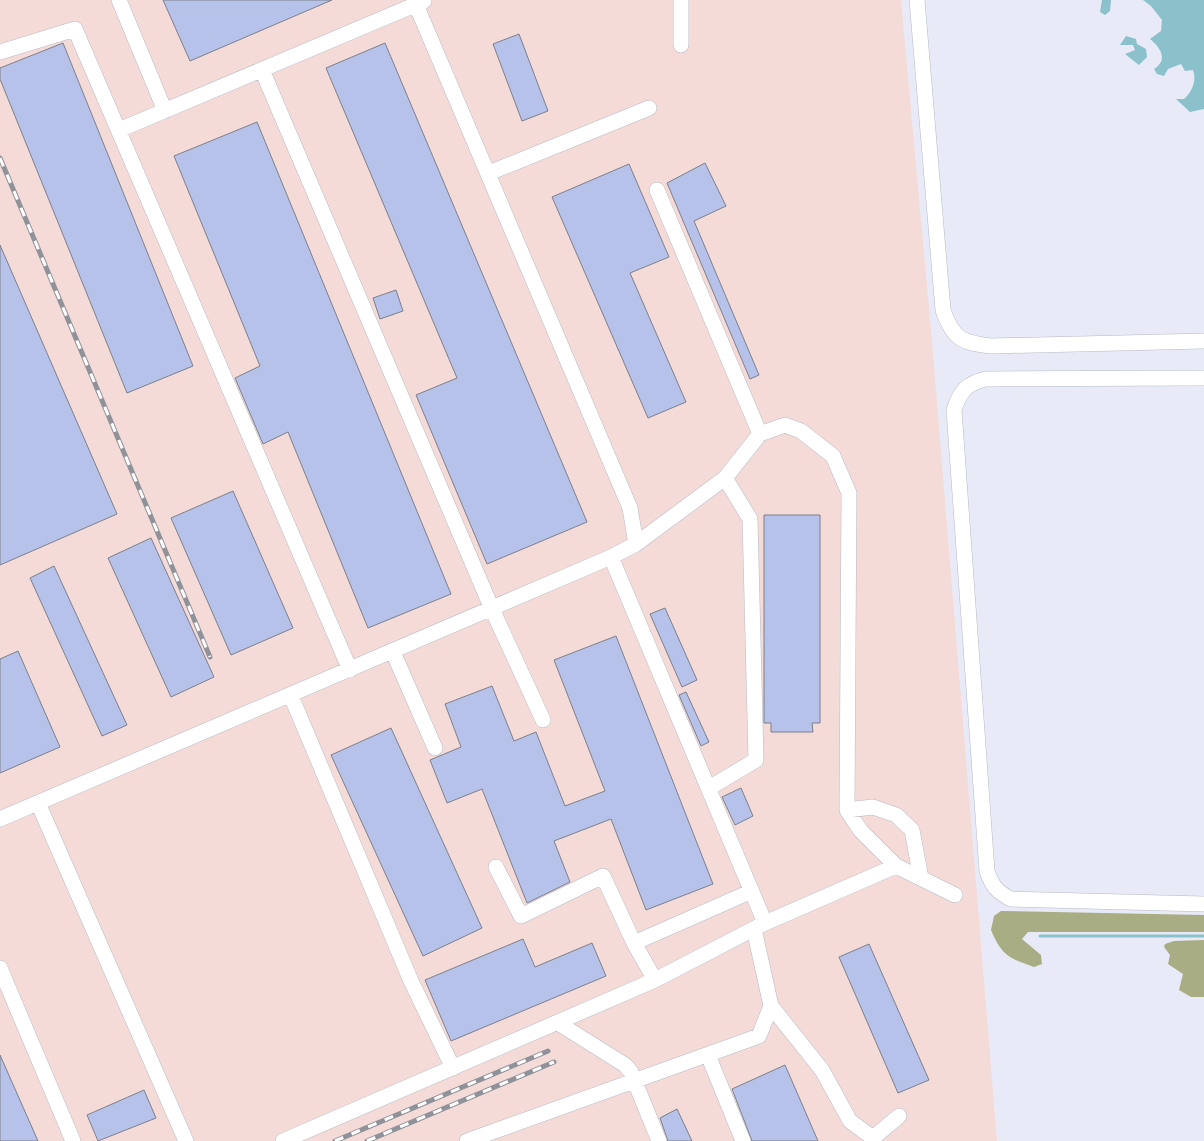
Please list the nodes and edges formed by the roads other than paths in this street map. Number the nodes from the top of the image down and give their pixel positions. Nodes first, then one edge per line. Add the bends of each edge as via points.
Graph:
1 (119, 0) edge
2 (681, 0) edge
3 (917, 0) edge
4 (419, 1) edge
5 (681, 45) dead end
6 (0, 52) edge
7 (262, 70) junction
8 (649, 108) dead end
9 (165, 111) junction
10 (119, 130) junction
11 (490, 173) junction
12 (657, 190) dead end
13 (1204, 341) edge
14 (1204, 378) edge
15 (760, 434) junction
16 (726, 478) junction
17 (636, 544) junction
18 (611, 557) junction
19 (492, 609) junction
20 (393, 652) junction
21 (350, 670) junction
22 (290, 696) junction
23 (543, 720) dead end
24 (435, 748) dead end
25 (709, 788) junction
26 (38, 803) junction
27 (847, 810) junction
28 (0, 820) edge
29 (896, 866) junction
30 (496, 867) dead end
31 (921, 878) junction
32 (752, 891) junction
33 (956, 895) dead end
34 (1204, 904) edge
35 (760, 926) junction
36 (634, 943) junction
37 (0, 968) edge
38 (655, 980) junction
39 (772, 1006) junction
40 (558, 1023) junction
41 (708, 1055) junction
42 (453, 1068) junction
43 (634, 1081) junction
44 (898, 1116) dead end
45 (873, 1139) edge
46 (73, 1141) edge
47 (186, 1141) edge
48 (283, 1141) edge
49 (467, 1141) edge
50 (659, 1141) edge
51 (743, 1141) edge

1 - 9 lane
2 - 5 lane
3 - 13 lane via 943,310 949,328 961,340 991,346
4 - 7 lane
4 - 11 lane
6 - 10 lane via 75,29
7 - 9 lane
7 - 19 lane
8 - 11 lane
9 - 10 lane
10 - 21 lane
11 - 17 lane via 630,508
12 - 15 lane
14 - 34 lane via 986,379 972,382 964,388 954,410 976,737 987,871 991,883 999,893 1012,900
15 - 16 lane
15 - 27 lane via 785,425 801,431 833,456 849,493
16 - 17 lane
16 - 25 lane via 750,519 756,760
17 - 18 lane
18 - 19 lane
18 - 25 lane
19 - 20 lane
19 - 23 lane
20 - 21 lane
20 - 24 lane
21 - 22 lane
22 - 26 lane
22 - 42 lane via 411,981
25 - 32 lane
26 - 28 lane
26 - 47 lane
27 - 29 lane via 861,831
27 - 31 lane via 872,807 896,815 912,830
29 - 31 lane
29 - 35 lane
30 - 36 lane via 521,916 603,876
31 - 33 lane
32 - 35 lane
32 - 36 lane
35 - 38 lane
35 - 39 lane
36 - 38 lane
37 - 46 lane
38 - 40 lane
39 - 41 lane via 759,1036
39 - 45 lane via 822,1070 850,1121
40 - 42 lane
40 - 43 lane via 625,1065
41 - 43 lane
41 - 51 lane
42 - 48 lane
43 - 49 lane
43 - 50 lane
44 - 45 lane

